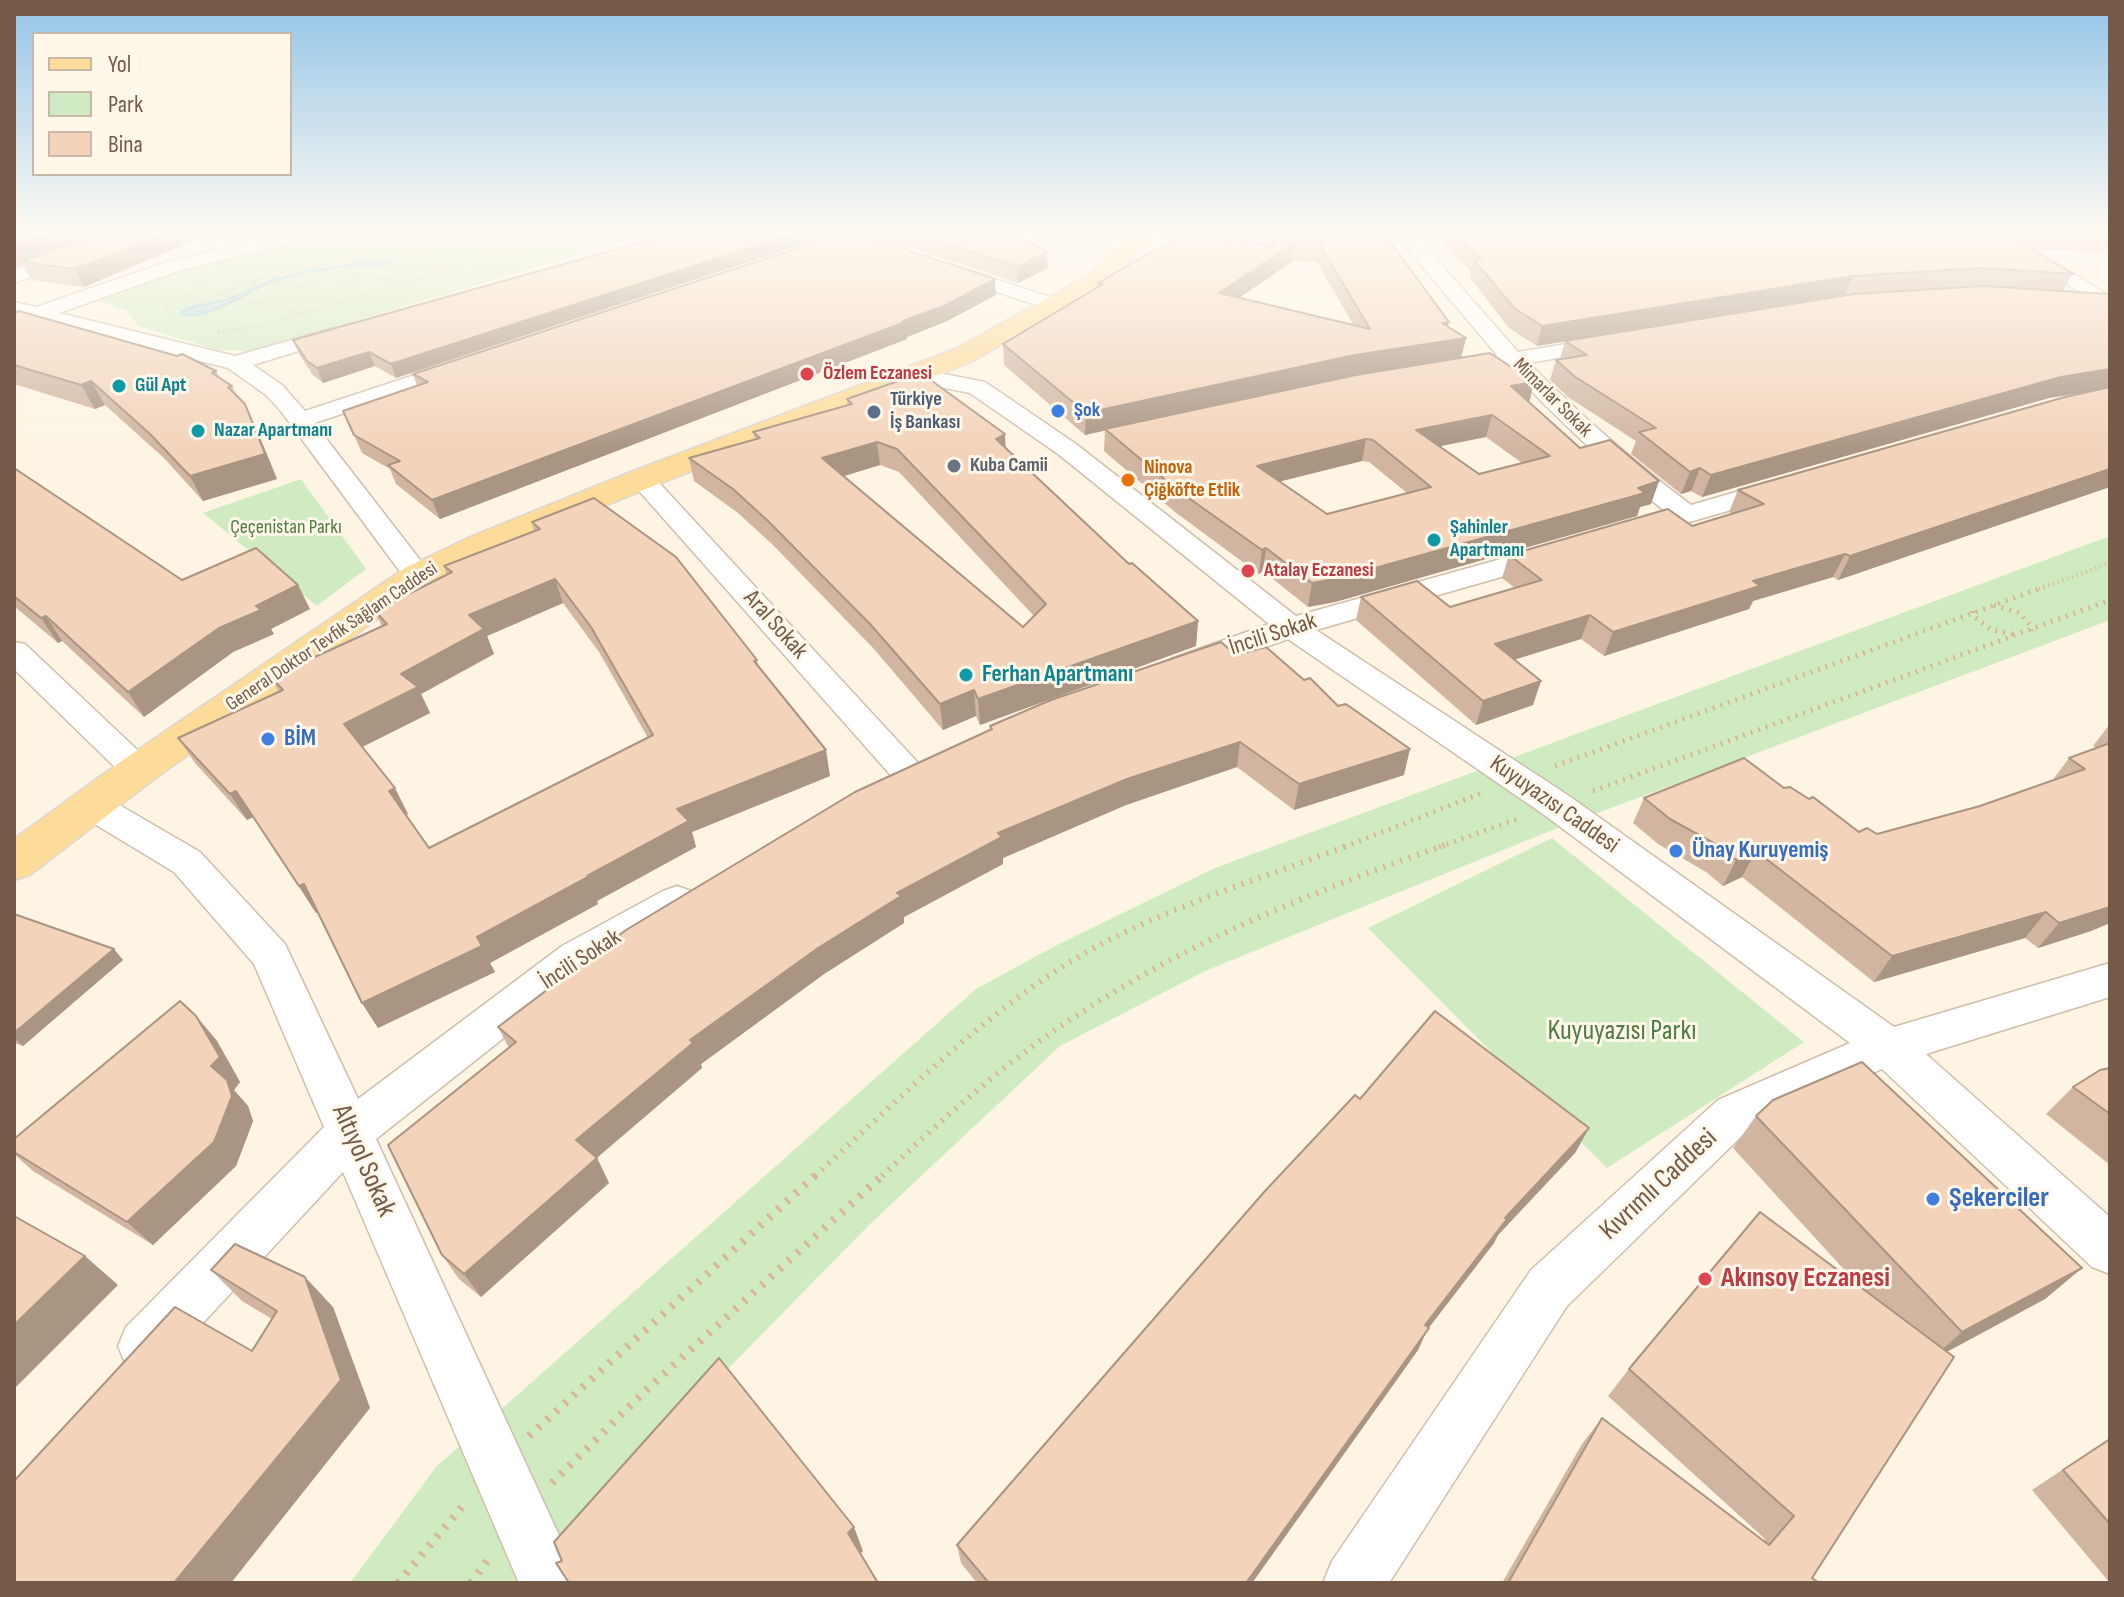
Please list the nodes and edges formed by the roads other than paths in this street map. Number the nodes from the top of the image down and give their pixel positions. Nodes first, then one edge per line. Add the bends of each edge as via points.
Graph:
1 (46, 305) edge
2 (1055, 305) edge
3 (1466, 305) edge
4 (25, 311) edge
5 (356, 327) edge
6 (1634, 339) edge
7 (1513, 359) junction
8 (482, 360) edge
9 (236, 363) junction
10 (970, 371) junction
11 (1425, 374) edge
12 (300, 420) junction
13 (642, 479) junction
14 (1808, 479) edge
15 (1687, 515) junction
16 (417, 575) junction
17 (1291, 627) junction
18 (14, 651) edge
19 (1157, 674) edge
20 (138, 770) junction
21 (909, 772) edge
22 (91, 805) junction
23 (14, 863) edge
24 (712, 882) edge
25 (2110, 980) edge
26 (1888, 1047) junction
27 (350, 1132) junction
28 (2110, 1250) edge
29 (122, 1370) edge
30 (550, 1583) edge
31 (1354, 1583) edge

1 - 4 street
2 - 10 main road, General Doktor Tevfik Sağlam Caddesi
3 - 7 street, Mimarlar Sokak
4 - 9 street
5 - 9 street
6 - 7 street
7 - 11 street
7 - 15 street, Mimarlar Sokak via 1567,416
8 - 12 street
9 - 12 street via 274,390
10 - 13 main road, General Doktor Tevfik Sağlam Caddesi via 913,375
10 - 17 street, Kuyuyazısı Caddesi via 1082,445
12 - 16 street
13 - 16 main road, General Doktor Tevfik Sağlam Caddesi
13 - 21 street, Aral Sokak
14 - 15 street, İncili Sokak
15 - 17 street, İncili Sokak
16 - 20 main road, General Doktor Tevfik Sağlam Caddesi
17 - 19 street, İncili Sokak
17 - 26 street, Kuyuyazısı Caddesi via 1556,805
18 - 20 street
20 - 22 main road, General Doktor Tevfik Sağlam Caddesi
22 - 23 main road, General Doktor Tevfik Sağlam Caddesi
22 - 27 street, Altıyol Sokak via 187,862 271,955
24 - 27 street, İncili Sokak via 577,957
25 - 26 street, Kıvrımlı Caddesi
26 - 28 street, Kuyuyazısı Caddesi
26 - 31 street, Kıvrımlı Caddesi via 1734,1114 1549,1288
27 - 29 street, İncili Sokak
27 - 30 street, Altıyol Sokak

